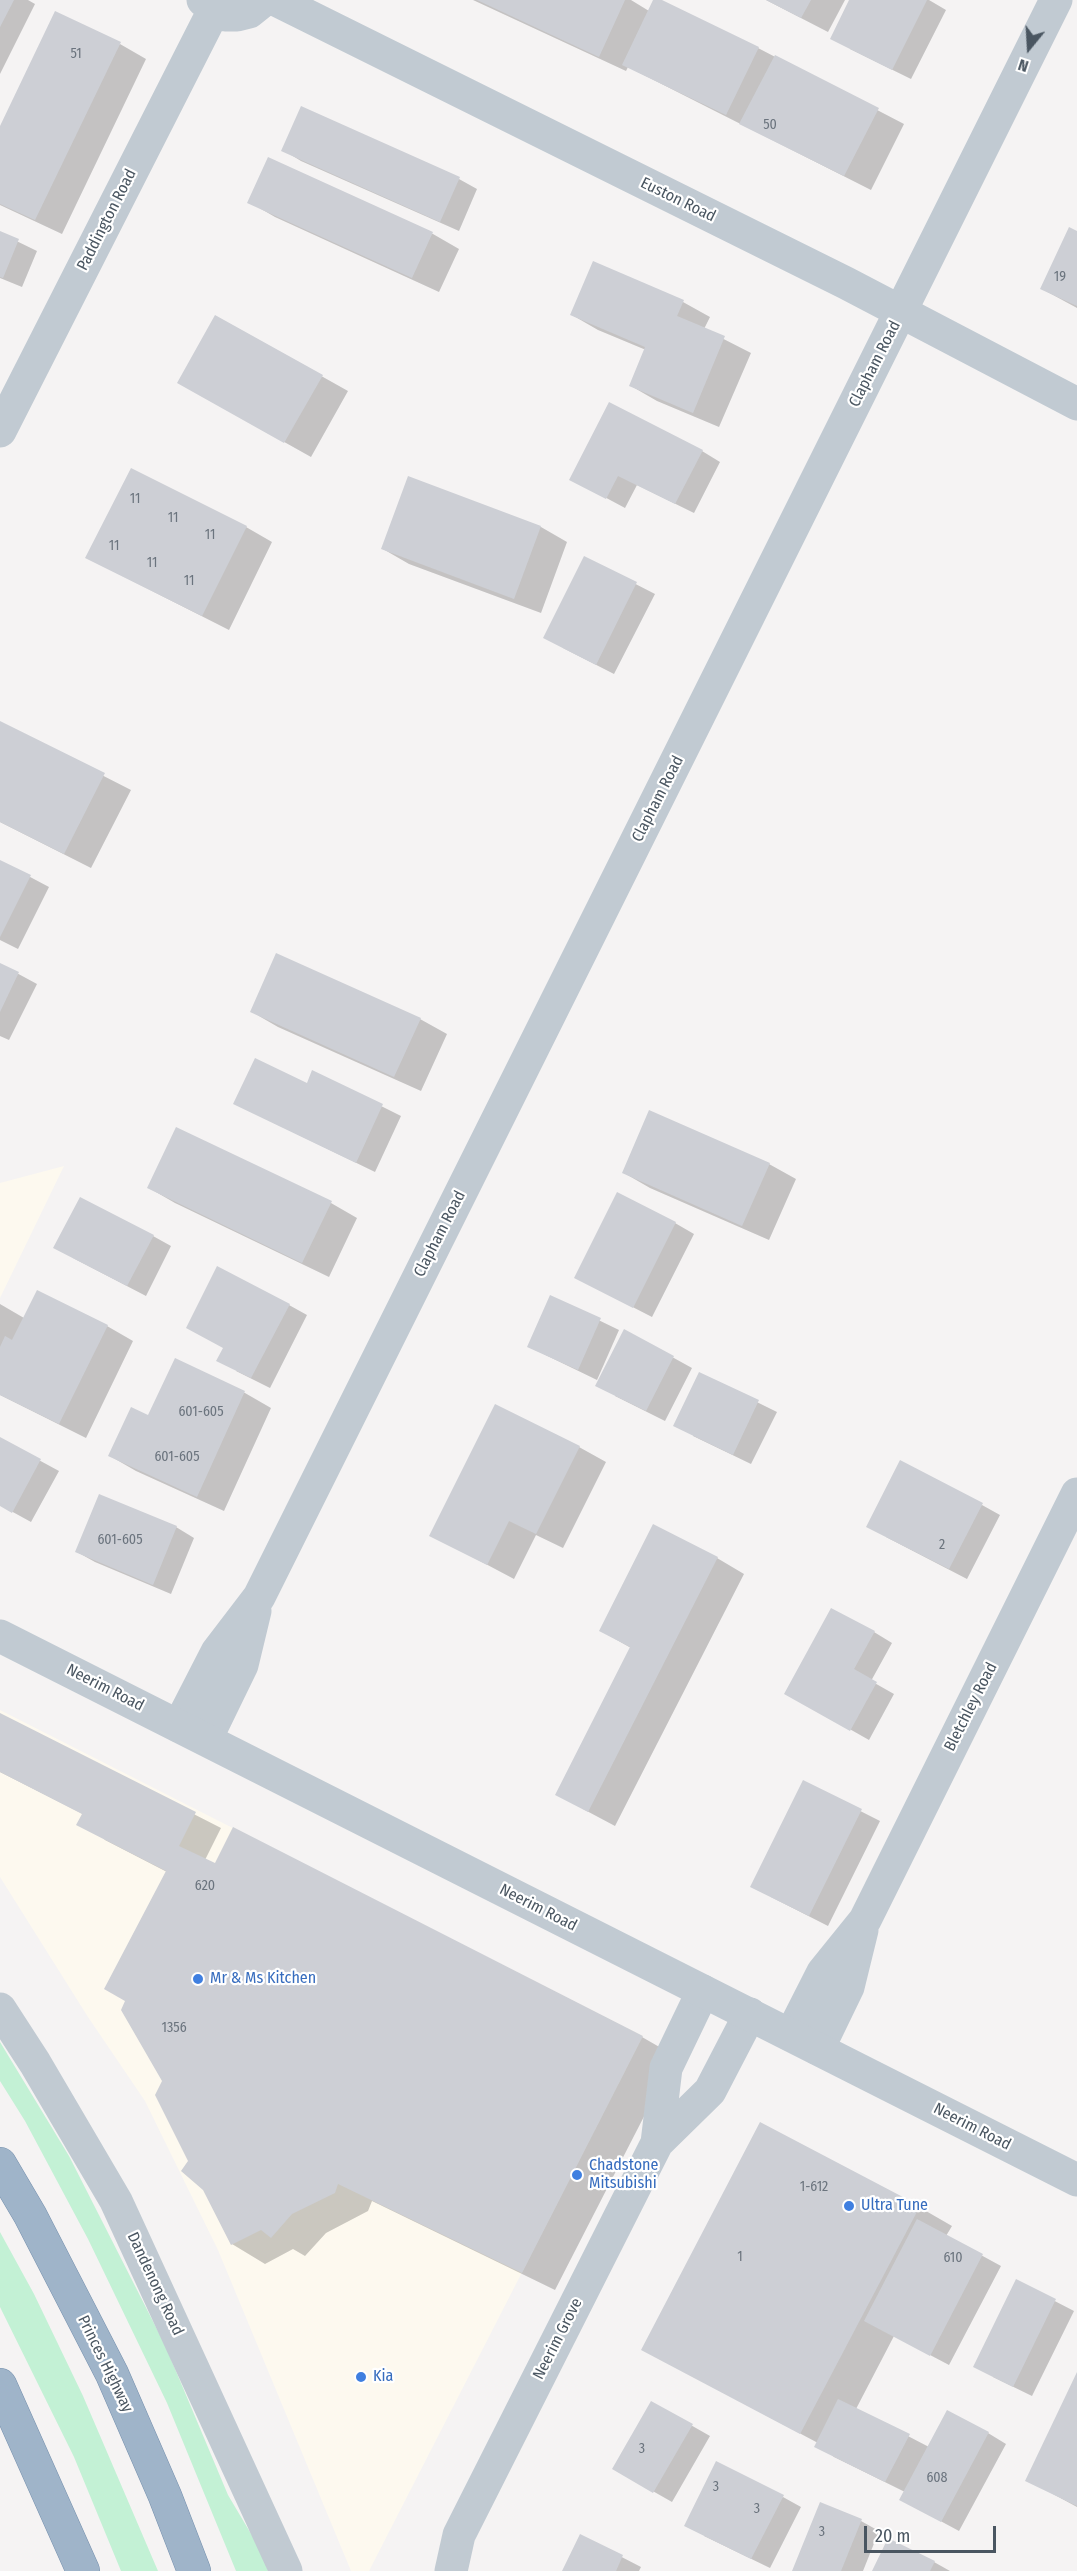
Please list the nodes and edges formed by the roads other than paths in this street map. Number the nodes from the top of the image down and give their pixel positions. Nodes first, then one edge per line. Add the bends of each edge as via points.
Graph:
1 (264, 0) edge
2 (276, 0) edge
3 (1056, 0) edge
4 (209, 5) edge
5 (901, 312) junction
6 (1077, 404) edge
7 (0, 431) edge
8 (1077, 1494) edge
9 (0, 1636) edge
10 (193, 1733) junction
11 (703, 1991) junction
12 (0, 2009) edge
13 (750, 2014) junction
14 (805, 2042) junction
15 (657, 2143) junction
16 (0, 2164) edge
17 (1077, 2180) edge
18 (0, 2385) edge
19 (459, 2535) junction
20 (83, 2571) edge
21 (194, 2571) edge
22 (286, 2571) edge
23 (426, 2571) edge
24 (451, 2571) edge

1 - 4 street via 249,12 237,15 225,15
2 - 5 street, Euston Road
3 - 5 street, Clapham Road
4 - 7 street, Paddington Road
5 - 6 street, Euston Road
5 - 10 street, Clapham Road via 259,1597 217,1652
8 - 14 street, Bletchley Road via 865,1920 823,1972
9 - 10 street, Neerim Road
10 - 11 street, Neerim Road
11 - 13 street, Neerim Road
11 - 15 street, Neerim Grove via 666,2068
12 - 22 street, Dandenong Road via 116,2201
13 - 14 street, Neerim Road
13 - 15 street, Neerim Grove via 710,2091
14 - 17 street, Neerim Road
15 - 19 street, Neerim Grove
16 - 21 highway, Princes Highway via 112,2374
18 - 20 highway
19 - 23 street, Neerim Grove
19 - 24 street, Neerim Grove

